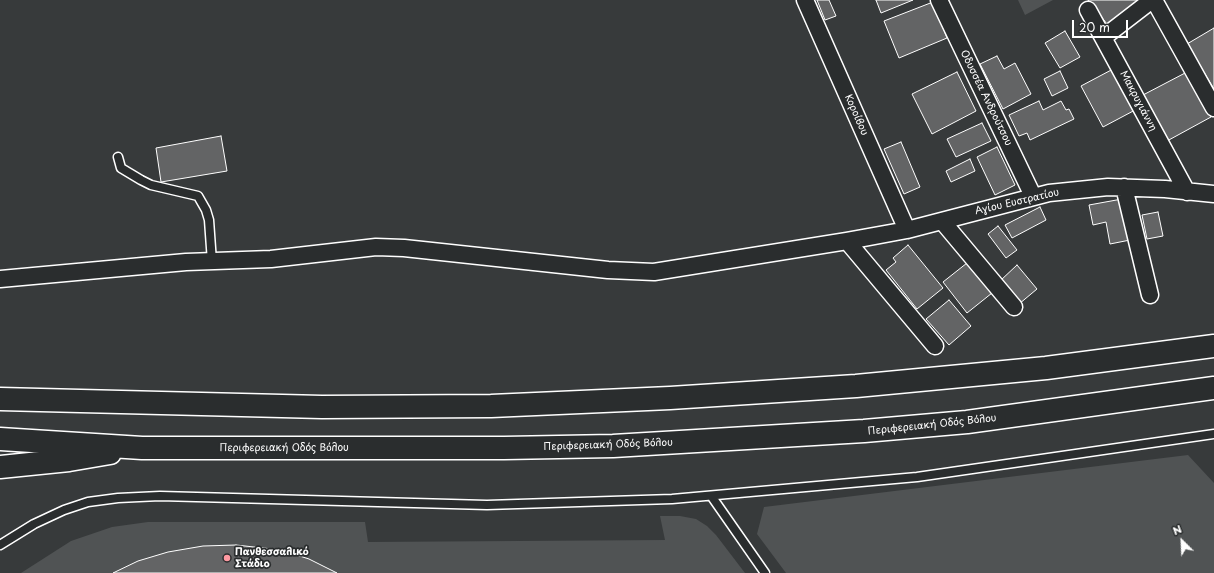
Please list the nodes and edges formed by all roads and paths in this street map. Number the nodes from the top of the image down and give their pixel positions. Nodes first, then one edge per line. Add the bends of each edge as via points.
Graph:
1 (805, 0) edge
2 (939, 0) edge
3 (1153, 0) edge
4 (1088, 10) dead end
5 (1104, 37) junction
6 (1214, 108) edge
7 (118, 158) dead end
8 (1124, 187) junction
9 (1187, 192) junction
10 (1214, 194) edge
11 (1033, 196) junction
12 (942, 221) junction
13 (907, 230) junction
14 (847, 241) junction
15 (212, 262) junction
16 (0, 279) edge
17 (1150, 295) dead end
18 (1014, 307) dead end
19 (934, 346) dead end
20 (1214, 346) edge
21 (1214, 388) edge
22 (0, 390) edge
23 (0, 399) edge
24 (91, 402) junction
25 (1214, 434) edge
26 (0, 439) edge
27 (142, 448) junction
28 (0, 467) edge
29 (712, 496) junction
30 (0, 545) edge
31 (765, 573) edge

1 - 13 street, Κοροίβου
2 - 11 street, Οδυσσέα Ανδρούτσου
3 - 5 street
3 - 6 street
4 - 5 street, Μακρυγιάννη
5 - 9 street, Μακρυγιάννη
7 - 15 lane via 121,168 141,180 198,196 209,220
8 - 9 street, Αγίου Ευστρατίου
8 - 11 street, Αγίου Ευστρατίου via 1101,187
8 - 17 street
9 - 10 street, Αγίου Ευστρατίου
11 - 12 street, Αγίου Ευστρατίου
12 - 13 street, Αγίου Ευστρατίου
12 - 18 street
13 - 14 street, Αγίου Ευστρατίου
14 - 15 street, Αγίου Ευστρατίου via 654,272 608,270 390,247
14 - 19 street
15 - 16 street, Αγίου Ευστρατίου via 186,262
20 - 24 main road via 991,373 856,386 670,398 491,406
21 - 27 main road, Περιφερειακή Οδός Βόλου via 968,422 751,439 504,448
22 - 24 main road
23 - 24 main road
25 - 29 lane via 917,477
26 - 27 main road, Περιφερειακή Οδός Βόλου
27 - 28 main road via 69,460
29 - 30 lane via 486,505 135,496 102,499 75,506 34,524
29 - 31 lane

